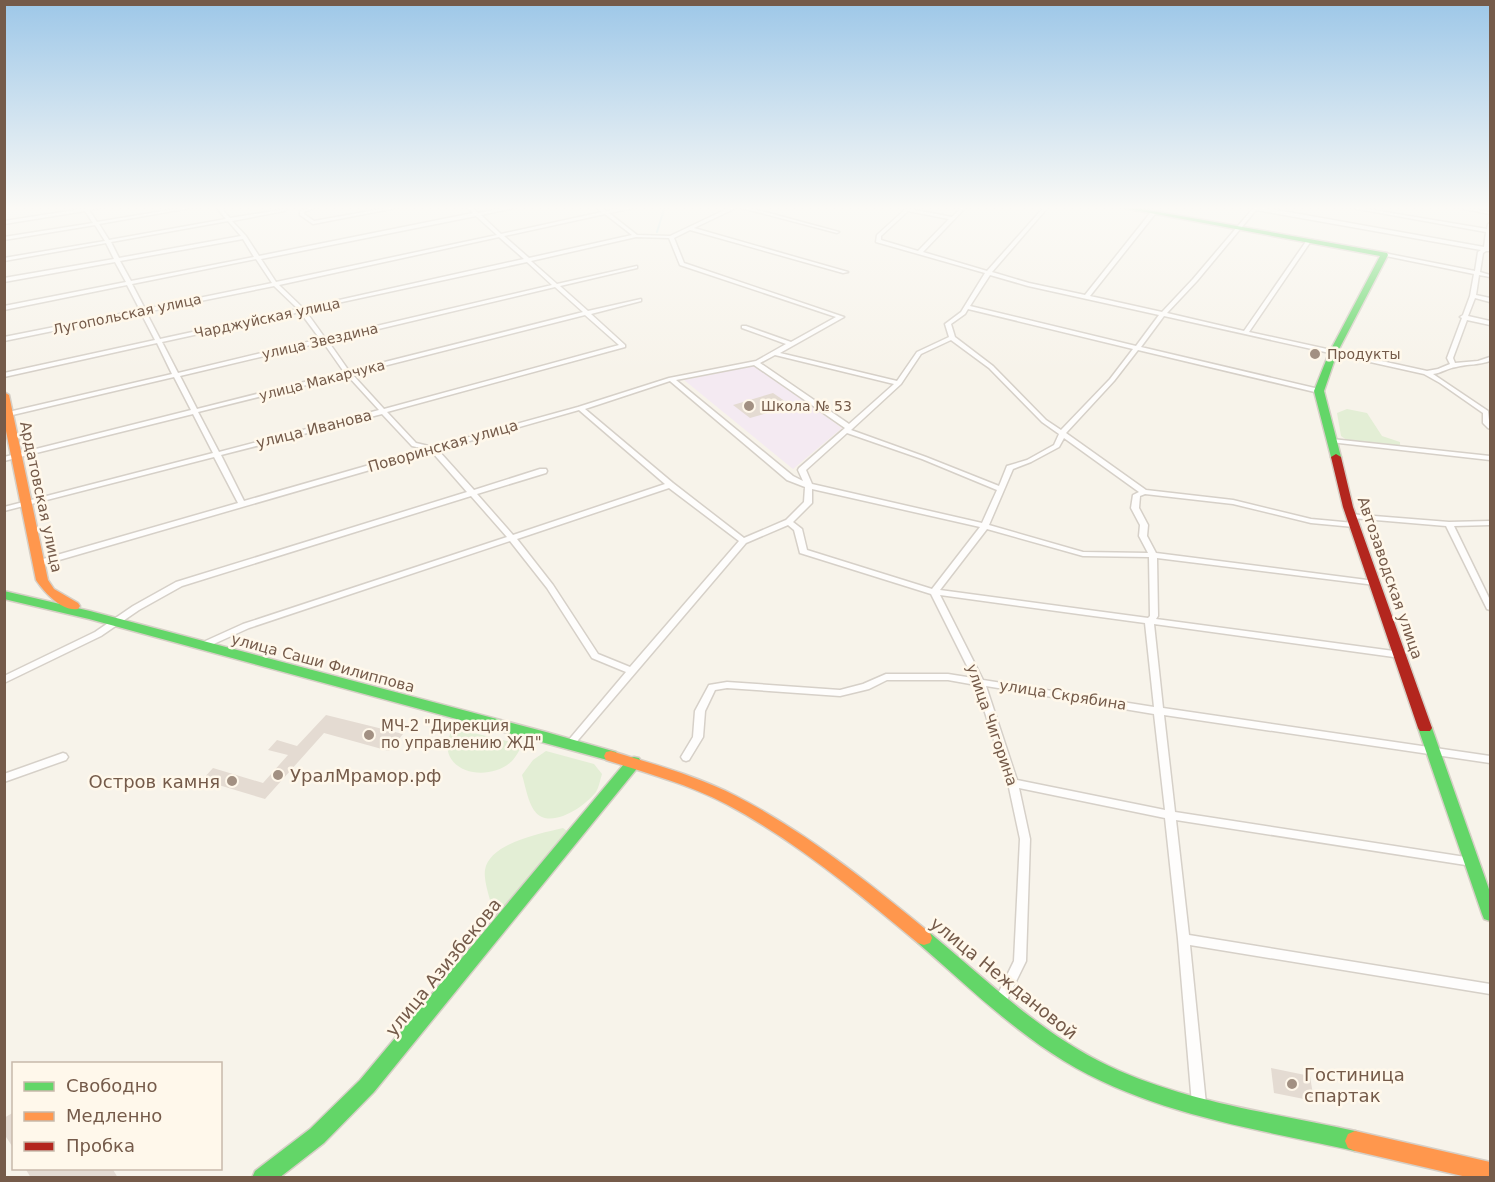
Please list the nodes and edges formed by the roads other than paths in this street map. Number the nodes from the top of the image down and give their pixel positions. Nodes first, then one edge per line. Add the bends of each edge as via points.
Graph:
1 (105, 261) edge
2 (118, 261) edge
3 (242, 261) edge
4 (260, 261) edge
5 (380, 261) edge
6 (524, 261) edge
7 (530, 261) edge
8 (681, 261) edge
9 (807, 261) edge
10 (947, 261) edge
11 (998, 261) edge
12 (1115, 261) edge
13 (1210, 261) edge
14 (1296, 261) edge
15 (1381, 261) edge
16 (1414, 261) edge
17 (1479, 261) edge
18 (635, 267) dead end
19 (845, 272) dead end
20 (988, 273) junction
21 (1476, 274) junction
22 (1491, 276) edge
23 (4, 280) edge
24 (129, 284) junction
25 (275, 284) junction
26 (558, 285) junction
27 (1087, 296) junction
28 (1473, 296) junction
29 (639, 300) dead end
30 (1491, 300) edge
31 (966, 307) junction
32 (4, 308) edge
33 (302, 310) junction
34 (144, 311) junction
35 (589, 313) junction
36 (1163, 314) junction
37 (1463, 317) junction
38 (1491, 323) edge
39 (744, 327) dead end
40 (1246, 332) junction
41 (952, 338) junction
42 (4, 339) edge
43 (325, 340) junction
44 (160, 341) junction
45 (791, 344) junction
46 (1138, 348) junction
47 (773, 353) junction
48 (1333, 353) junction
49 (1491, 359) edge
50 (754, 362) junction
51 (1453, 365) junction
52 (348, 373) junction
53 (1426, 373) junction
54 (177, 374) junction
55 (4, 375) edge
56 (671, 379) junction
57 (899, 383) junction
58 (1319, 391) junction
59 (4, 396) edge
60 (580, 408) junction
61 (195, 411) junction
62 (384, 411) junction
63 (1488, 412) edge
64 (7, 415) edge
65 (1491, 427) edge
66 (849, 429) junction
67 (1063, 432) junction
68 (1332, 441) junction
69 (433, 449) junction
70 (218, 454) junction
71 (17, 456) junction
72 (1491, 458) edge
73 (4, 459) edge
74 (543, 471) dead end
75 (669, 485) junction
76 (809, 486) junction
77 (1000, 489) junction
78 (1144, 492) junction
79 (473, 493) junction
80 (27, 503) junction
81 (242, 504) junction
82 (4, 509) edge
83 (1353, 521) junction
84 (789, 522) junction
85 (1491, 523) edge
86 (1449, 524) junction
87 (985, 526) junction
88 (512, 537) junction
89 (742, 541) junction
90 (1153, 555) junction
91 (39, 564) junction
92 (42, 580) junction
93 (1375, 583) junction
94 (934, 592) junction
95 (7, 596) edge
96 (1490, 604) edge
97 (90, 615) junction
98 (116, 622) junction
99 (1149, 622) junction
100 (204, 645) junction
101 (1401, 655) junction
102 (631, 670) junction
103 (4, 681) edge
104 (980, 682) junction
105 (1159, 711) junction
106 (570, 744) junction
107 (1432, 752) junction
108 (63, 757) dead end
109 (686, 757) dead end
110 (1491, 759) edge
111 (634, 762) junction
112 (4, 778) edge
113 (1013, 783) junction
114 (1171, 814) junction
115 (1472, 862) junction
116 (1491, 914) edge
117 (1184, 939) junction
118 (1491, 989) edge
119 (1000, 1002) junction
120 (1200, 1105) junction
121 (1491, 1172) edge
122 (262, 1178) edge

1 - 23 street
2 - 24 street
3 - 24 street
4 - 25 street
5 - 25 street, Лугопольская улица
6 - 33 street, Чарджуйская улица
7 - 26 street
8 - 45 street, Поворинская улица via 841,317
9 - 19 street
10 - 20 street
11 - 20 street
12 - 27 street
13 - 36 street
14 - 40 street
15 - 48 main road
16 - 21 street
17 - 21 street
18 - 26 street, улица Звездина
20 - 27 street
20 - 31 street
21 - 22 street
21 - 28 street
24 - 32 street
24 - 34 street
25 - 33 street
25 - 34 street, Лугопольская улица
26 - 35 street
26 - 43 street, улица Звездина
27 - 36 street
28 - 30 street
28 - 37 street
29 - 35 street, улица Макарчука
31 - 41 street via 948,324
31 - 46 street
33 - 43 street
33 - 44 street, Чарджуйская улица
34 - 42 street, Лугопольская улица
34 - 44 street
35 - 52 street, улица Макарчука
35 - 62 street, улица Иванова via 623,346
36 - 40 street
36 - 46 street
37 - 38 street
37 - 51 street via 1450,358
39 - 45 street
40 - 48 street
41 - 57 street via 919,353
41 - 67 street via 991,367 1044,421
43 - 52 street
43 - 54 street, улица Звездина
44 - 54 street
44 - 55 street, Чарджуйская улица
45 - 47 street, Поворинская улица
46 - 58 street
46 - 67 street
47 - 50 street, Поворинская улица
47 - 57 street
48 - 53 street
48 - 58 main road
49 - 51 street
50 - 56 street, Поворинская улица
50 - 66 street
51 - 53 street
52 - 61 street, улица Макарчука
52 - 62 street
53 - 63 street
54 - 61 street
54 - 64 street, улица Звездина
56 - 60 street, Поворинская улица
56 - 76 street via 789,478
57 - 66 street
58 - 68 main road, Автозаводская улица
59 - 64 main road, Ардатовская улица
60 - 69 street, Поворинская улица
60 - 75 street
61 - 70 street
61 - 71 street, улица Макарчука
62 - 69 street via 414,445
62 - 70 street, улица Иванова
63 - 65 street via 1486,423
64 - 71 main road, Ардатовская улица
66 - 76 street via 802,470
66 - 77 street
67 - 77 street via 1057,446 1010,468
67 - 78 street via 1086,453
68 - 72 street
68 - 83 main road, Автозаводская улица
69 - 79 street
69 - 81 street, Поворинская улица
70 - 80 street, улица Иванова
70 - 81 street
71 - 73 street, улица Макарчука
71 - 80 main road, Ардатовская улица
74 - 79 street
75 - 88 street
75 - 89 street
76 - 84 street via 807,503
76 - 87 street
77 - 87 street
78 - 83 street via 1233,502 1311,521
78 - 90 street via 1137,495 1135,508
79 - 88 street
79 - 98 street via 179,584
80 - 82 street, улица Иванова
80 - 91 main road, Ардатовская улица
81 - 91 street, Поворинская улица
83 - 86 street
83 - 93 main road, Автозаводская улица
84 - 89 street
84 - 94 street via 798,529 803,551
85 - 86 street
86 - 96 street
87 - 90 street via 1083,554
87 - 94 street
88 - 100 street via 246,626
88 - 102 street via 595,656
89 - 102 street
90 - 93 street
90 - 99 street via 1154,616
91 - 92 main road, Ардатовская улица
92 - 95 main road via 27,592
92 - 97 main road, Ардатовская улица via 50,592
93 - 101 main road, Автозаводская улица
94 - 99 street
94 - 104 street, улица Чигорина
95 - 97 main road, улица Саши Филиппова
97 - 98 main road, улица Саши Филиппова
98 - 100 main road, улица Саши Филиппова
98 - 103 street
99 - 101 street
99 - 105 street
100 - 106 main road, улица Саши Филиппова
101 - 107 main road, Автозаводская улица
102 - 106 street
104 - 105 street, улица Скрябина
104 - 109 street, улица Скрябина via 948,677 886,677 840,693 712,687 700,711 698,737
104 - 113 street, улица Чигорина
105 - 107 street, улица Скрябина
105 - 114 street
106 - 111 main road, улица Саши Филиппова
107 - 110 street, улица Скрябина
107 - 115 main road, Автозаводская улица
108 - 112 street
111 - 119 main road, улица Неждановой via 730,800 794,838 899,917
111 - 122 main road, улица Азизбекова via 367,1086 317,1136
113 - 114 street
113 - 119 street, улица Чигорина via 1025,839 1020,961
114 - 115 street
114 - 117 street
115 - 116 main road, Автозаводская улица
117 - 118 street
117 - 120 street
119 - 120 main road, улица Неждановой via 1072,1056 1128,1083
120 - 121 main road, улица Неждановой

